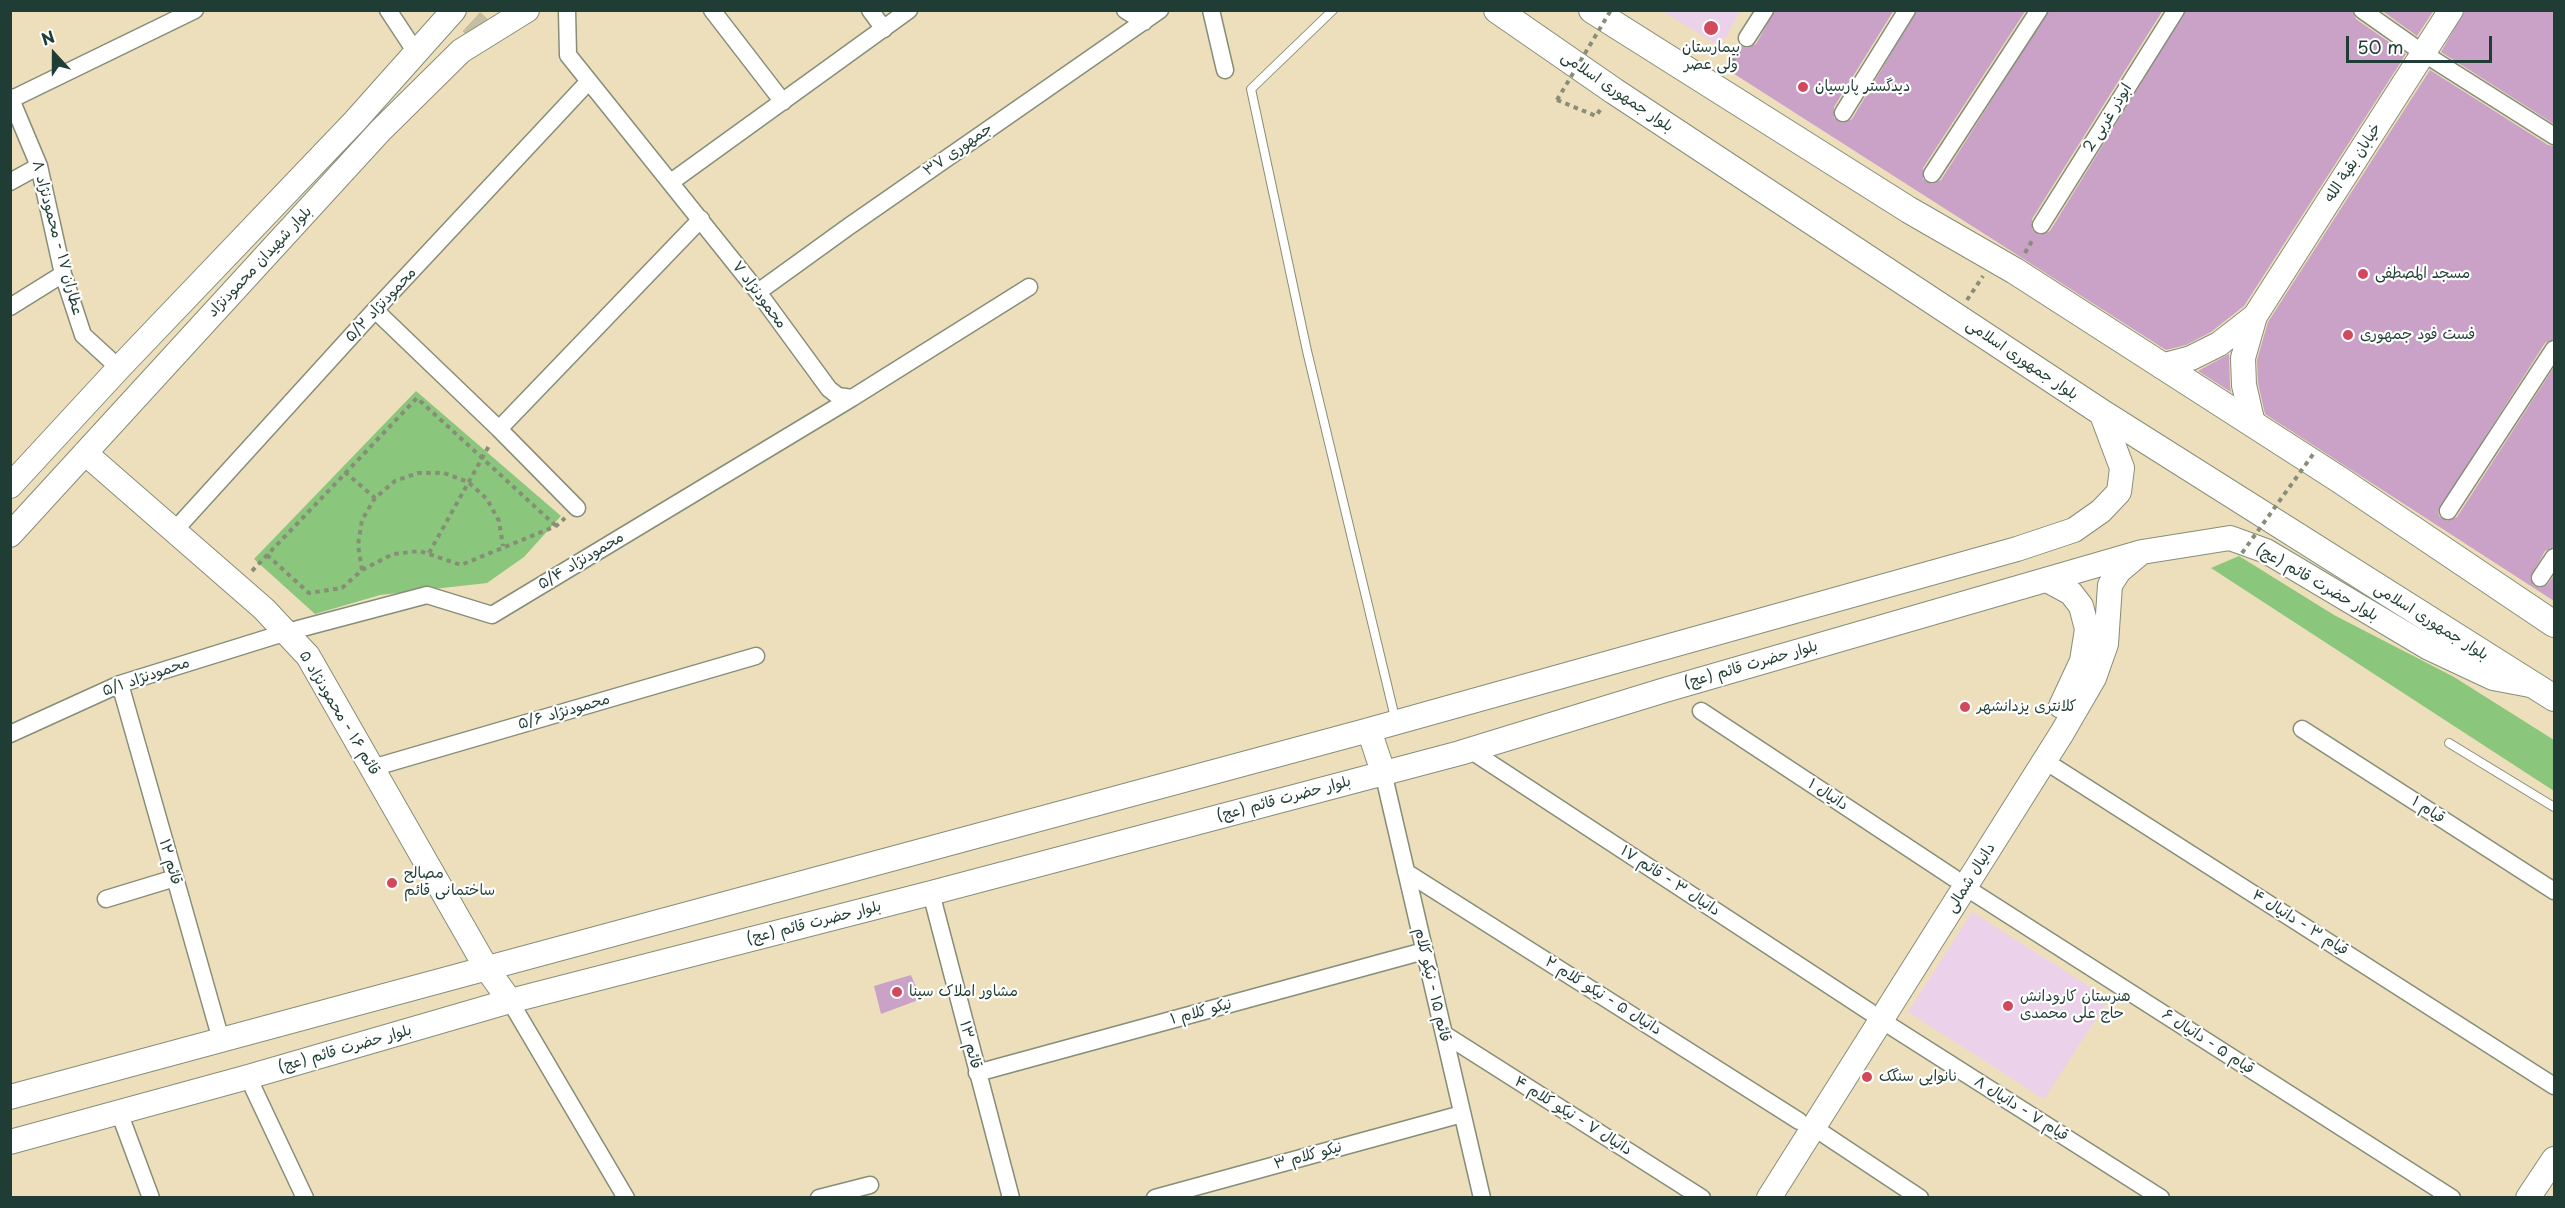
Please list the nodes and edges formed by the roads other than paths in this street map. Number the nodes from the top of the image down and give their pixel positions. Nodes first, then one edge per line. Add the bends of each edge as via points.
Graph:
1 (195, 10) edge
2 (388, 10) edge
3 (454, 10) edge
4 (527, 10) edge
5 (567, 10) edge
6 (712, 10) edge
7 (870, 10) edge
8 (909, 10) edge
9 (1125, 10) edge
10 (1160, 10) edge
11 (1211, 10) edge
12 (1333, 10) edge
13 (1497, 10) edge
14 (1592, 10) edge
15 (1765, 10) edge
16 (1907, 10) edge
17 (2039, 10) edge
18 (2176, 10) edge
19 (2362, 10) edge
20 (2451, 10) edge
21 (1144, 22) junction
22 (884, 29) junction
23 (1747, 38) road end
24 (2423, 53) junction
25 (417, 54) junction
26 (1225, 70) dead end
27 (589, 81) junction
28 (11, 98) edge
29 (783, 102) junction
30 (1843, 113) dead end
31 (15, 117) edge
32 (2554, 136) edge
33 (39, 166) junction
34 (1932, 174) dead end
35 (10, 182) edge
36 (671, 182) junction
37 (700, 219) junction
38 (2041, 225) road end
39 (63, 274) junction
40 (1029, 286) dead end
41 (758, 292) junction
42 (10, 307) edge
43 (375, 310) junction
44 (2255, 316) junction
45 (2554, 349) edge
46 (2162, 366) junction
47 (119, 368) junction
48 (852, 398) junction
49 (2101, 412) junction
50 (2253, 424) junction
51 (499, 429) junction
52 (85, 453) junction
53 (10, 486) edge
54 (577, 508) road end
55 (2448, 511) dead end
56 (174, 531) junction
57 (10, 535) edge
58 (2142, 552) junction
59 (2554, 557) edge
60 (2540, 578) dead end
61 (2046, 580) junction
62 (2554, 624) edge
63 (287, 632) junction
64 (756, 656) dead end
65 (120, 684) junction
66 (2531, 685) junction
67 (2076, 693) junction
68 (2554, 698) edge
69 (1701, 711) dead end
70 (1396, 722) junction
71 (2302, 729) dead end
72 (1369, 730) junction
73 (10, 734) edge
74 (2449, 743) dead end
75 (1470, 750) junction
76 (2045, 761) junction
77 (372, 768) junction
78 (1383, 772) junction
79 (2554, 807) edge
80 (1406, 872) junction
81 (175, 878) junction
82 (1960, 882) junction
83 (2554, 891) edge
84 (931, 893) junction
85 (106, 899) dead end
86 (1425, 951) junction
87 (487, 969) junction
88 (510, 1001) junction
89 (1875, 1016) junction
90 (1444, 1034) junction
91 (221, 1040) junction
92 (977, 1073) junction
93 (249, 1077) junction
94 (2554, 1086) edge
95 (10, 1097) edge
96 (119, 1112) junction
97 (1462, 1114) junction
98 (1806, 1124) junction
99 (10, 1142) edge
100 (2554, 1159) edge
101 (870, 1185) dead end
102 (151, 1197) edge
103 (305, 1197) edge
104 (626, 1197) edge
105 (819, 1197) edge
106 (1011, 1197) edge
107 (1155, 1197) edge
108 (1482, 1197) edge
109 (1702, 1197) edge
110 (1751, 1197) edge
111 (1769, 1197) edge
112 (1920, 1197) edge
113 (2161, 1197) edge
114 (2452, 1197) edge
115 (2528, 1197) edge

1 - 28 street
2 - 25 street
3 - 25 main road, بلوار شهیدان محمودنژاد
4 - 52 main road, بلوار شهیدان محمودنژاد via 461,51 380,131
5 - 27 street, محمودنژاد ۷ via 568,55
6 - 29 street
7 - 22 street
8 - 22 street
9 - 21 street
10 - 21 street, جمهوری ۳۷
11 - 26 street
12 - 70 lane via 1251,89 1306,351
13 - 49 main road, بلوار جمهوری اسلامی
14 - 46 main road
15 - 23 street
16 - 30 street
17 - 34 street
18 - 38 street, ابوذر غربی 2
19 - 24 street
20 - 24 main road, خیابان بقیة الله
21 - 41 street, جمهوری ۳۷
22 - 29 street
24 - 32 street
24 - 44 main road, خیابان بقیة الله
25 - 47 main road, بلوار شهیدان محمودنژاد
27 - 36 street, محمودنژاد ۷
27 - 43 street, محمودنژاد ۵/۲
28 - 31 street, عطاران ۱۷ - محمودنژاد ۸
29 - 36 street
31 - 33 street, عطاران ۱۷ - محمودنژاد ۸
33 - 35 street
33 - 39 street, عطاران ۱۷ - محمودنژاد ۸
36 - 37 street, محمودنژاد ۷
37 - 41 street, محمودنژاد ۷
37 - 51 street
39 - 42 street
39 - 47 street, عطاران ۱۷ - محمودنژاد ۸ via 83,335
40 - 48 street
41 - 48 street, محمودنژاد ۷ via 829,389 838,396
43 - 51 street
43 - 56 street, محمودنژاد ۵/۲
44 - 46 main road, خیابان بقیة الله via 2218,344 2191,358
44 - 50 main road, خیابان بقیة الله via 2243,358 2244,385
45 - 55 street
46 - 50 main road
47 - 53 main road, بلوار شهیدان محمودنژاد
48 - 63 street, محمودنژاد ۵/۴ via 492,615 427,595
49 - 66 main road, بلوار جمهوری اسلامی
49 - 70 main road via 2122,468 2119,492 2102,511 2074,530
50 - 62 main road
51 - 54 street
52 - 56 main road, قائم ۱۶ - محمودنژاد ۵
52 - 57 main road, بلوار شهیدان محمودنژاد
56 - 63 main road, قائم ۱۶ - محمودنژاد ۵
58 - 61 main road, بلوار حضرت قائم (عج)
58 - 66 main road, بلوار حضرت قائم (عج) via 2230,538 2266,551 2429,648 2493,678
58 - 67 main road, دانیال شمالی via 2119,571 2110,585 2106,644 2094,678
59 - 60 street
61 - 67 main road, دانیال شمالی via 2071,592 2081,606 2087,629
61 - 75 main road, بلوار حضرت قائم (عج)
63 - 65 street, محمودنژاد ۵/۱
63 - 77 main road, قائم ۱۶ - محمودنژاد ۵ via 308,656
64 - 77 street, محمودنژاد ۵/۶
65 - 73 street, محمودنژاد ۵/۱
65 - 81 street, قائم ۱۲
66 - 68 main road, بلوار جمهوری اسلامی
67 - 76 main road, دانیال شمالی
67 - 82 main road, دانیال شمالی via 2051,727
69 - 82 street, دانیال ۱
70 - 72 main road
71 - 83 street, قیام ۱
72 - 78 main road
72 - 87 main road
74 - 79 lane
75 - 78 main road, بلوار حضرت قائم (عج)
75 - 89 street, دانیال ۳ - قائم ۱۷
76 - 82 main road, دانیال شمالی
76 - 94 street, قیام ۳ - دانیال ۴
77 - 87 main road, قائم ۱۶ - محمودنژاد ۵
78 - 80 street, قائم ۱۵ - نیکو کلام
78 - 84 main road, بلوار حضرت قائم (عج)
80 - 86 street, قائم ۱۵ - نیکو کلام
80 - 98 street, دانیال ۵ - نیکو کلام ۲
81 - 85 street
81 - 91 street, قائم ۱۲
82 - 89 main road, دانیال شمالی
82 - 114 street, قیام ۵ - دانیال ۶
84 - 88 main road, بلوار حضرت قائم (عج)
84 - 92 street, قائم ۱۳
86 - 90 street, قائم ۱۵ - نیکو کلام
86 - 92 street, نیکو کلام ۱
87 - 88 main road, قائم ۱۶ - محمودنژاد ۵
87 - 91 main road
88 - 93 main road, بلوار حضرت قائم (عج)
88 - 104 street
89 - 98 main road, دانیال شمالی
89 - 113 street, قیام ۷ - دانیال ۸
90 - 97 street, قائم ۱۵ - نیکو کلام
90 - 109 street, دانیال ۷ - نیکو کلام ۴
91 - 95 main road
92 - 106 street, قائم ۱۳
93 - 96 main road, بلوار حضرت قائم (عج)
93 - 103 street
96 - 99 main road, بلوار حضرت قائم (عج)
96 - 102 street
97 - 107 street, نیکو کلام ۳
97 - 108 street, قائم ۱۵ - نیکو کلام
98 - 110 main road, دانیال شمالی
98 - 111 main road, دانیال شمالی
98 - 112 street, دانیال ۵ - نیکو کلام ۲
100 - 115 main road
101 - 105 street

